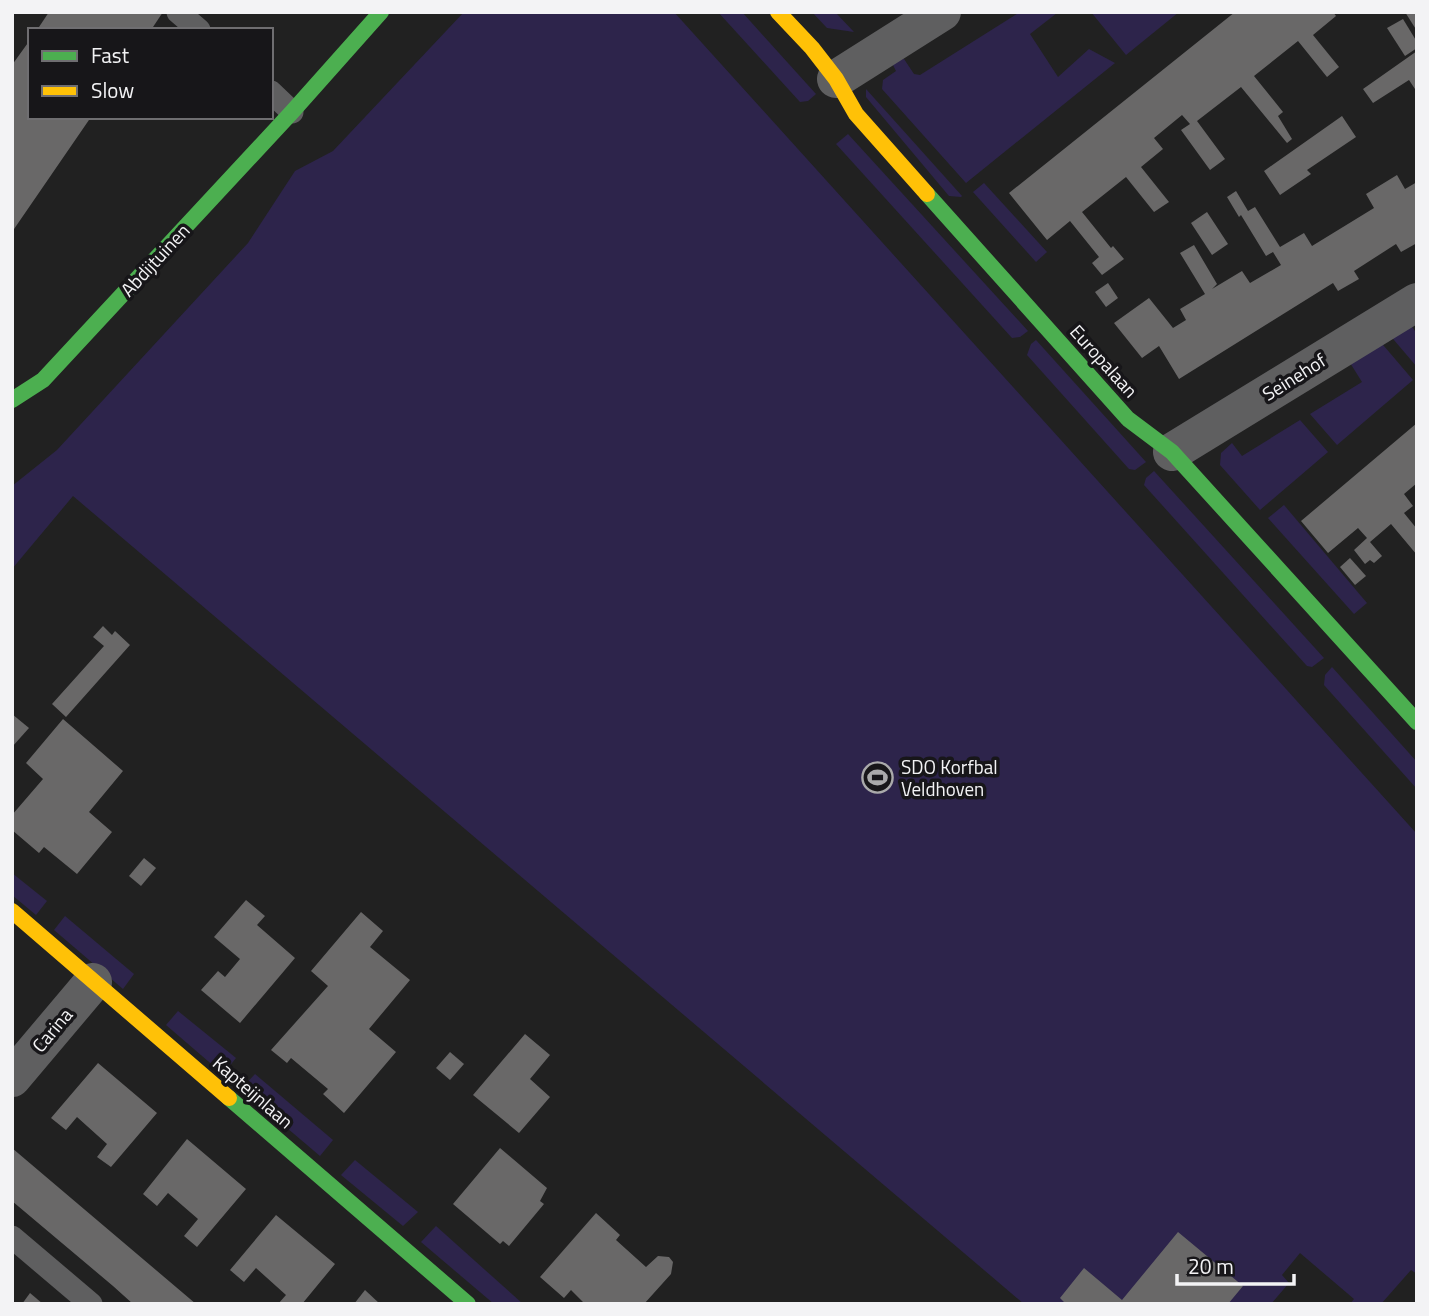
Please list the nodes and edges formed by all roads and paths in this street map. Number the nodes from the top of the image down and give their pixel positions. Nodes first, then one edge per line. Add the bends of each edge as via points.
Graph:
1 (178, 12) edge
2 (381, 12) edge
3 (778, 12) edge
4 (942, 12) edge
5 (197, 28) edge
6 (836, 79) junction
7 (273, 94) edge
8 (292, 112) junction
9 (1417, 302) edge
10 (12, 400) edge
11 (1172, 452) junction
12 (1417, 722) edge
13 (12, 911) edge
14 (93, 982) junction
15 (12, 1079) edge
16 (12, 1237) edge
17 (91, 1304) edge
18 (468, 1304) edge

1 - 5 lane
2 - 8 street, Abdijtuinen
3 - 6 street, Europalaan
4 - 6 street
6 - 11 street, Europalaan via 856,114 1128,419
7 - 8 lane
8 - 10 street, Abdijtuinen via 43,380
9 - 11 street, Seinehof
11 - 12 street, Europalaan
13 - 14 street, Kapteijnlaan
14 - 15 street, Carina
14 - 18 street, Kapteijnlaan
16 - 17 lane

